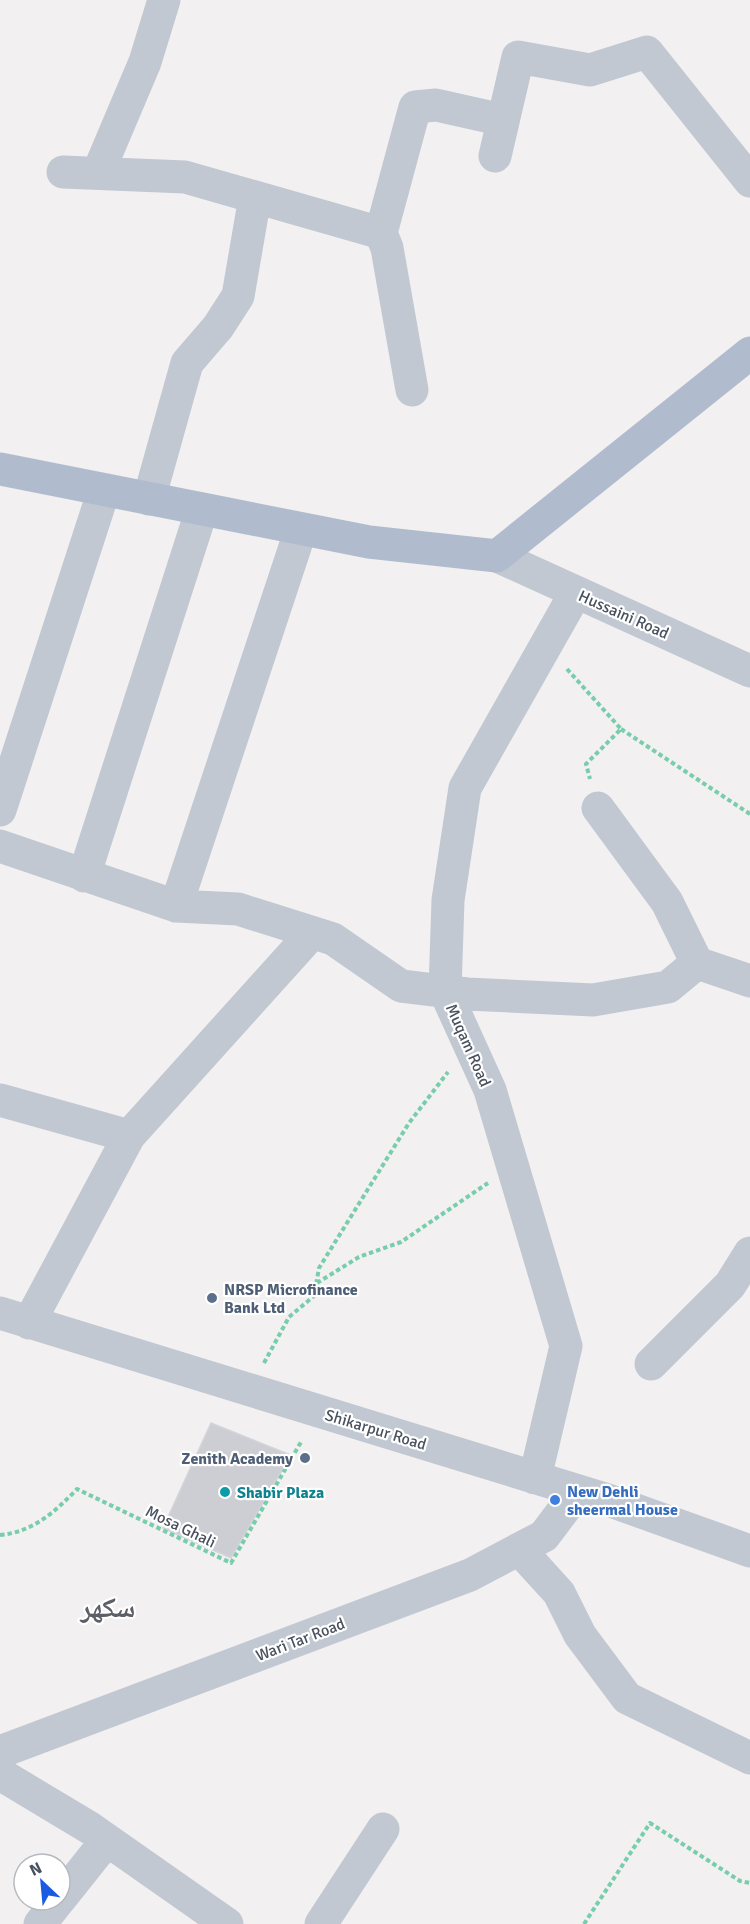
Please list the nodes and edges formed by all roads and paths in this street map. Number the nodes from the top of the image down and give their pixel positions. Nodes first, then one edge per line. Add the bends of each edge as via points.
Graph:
1 (164, 0) edge
2 (503, 120) junction
3 (495, 156) dead end
4 (63, 172) dead end
5 (98, 173) junction
6 (750, 181) edge
7 (255, 197) junction
8 (381, 233) junction
9 (750, 353) edge
10 (412, 390) dead end
11 (0, 469) edge
12 (104, 490) junction
13 (149, 499) junction
14 (202, 509) junction
15 (301, 529) junction
16 (497, 556) junction
17 (576, 592) junction
18 (546, 646) junction
19 (750, 671) edge
20 (621, 729) junction
21 (598, 808) joint
22 (0, 810) edge
23 (750, 814) edge
24 (0, 846) edge
25 (84, 876) junction
26 (176, 906) junction
27 (312, 933) junction
28 (697, 963) junction
29 (750, 981) edge
30 (445, 991) junction
31 (469, 1045) junction
32 (0, 1100) edge
33 (129, 1136) junction
34 (513, 1170) junction
35 (750, 1252) edge
36 (316, 1284) junction
37 (15, 1318) edge
38 (651, 1364) dead end
39 (249, 1390) junction
40 (302, 1442) dead end
41 (535, 1478) junction
42 (578, 1491) junction
43 (0, 1535) edge
44 (519, 1549) junction
45 (750, 1551) edge
46 (0, 1752) edge
47 (750, 1758) edge
48 (0, 1774) edge
49 (383, 1830) dead end
50 (107, 1840) junction
51 (750, 1883) edge
52 (72, 1884) edge
53 (50, 1912) edge
54 (40, 1924) edge
55 (227, 1924) edge
56 (321, 1924) edge
57 (584, 1924) edge

1 - 5 street via 149,51
2 - 3 street
2 - 6 street via 518,57 590,70 647,52
2 - 8 street via 436,105 415,107
4 - 5 street
5 - 7 street via 185,177
7 - 8 street
7 - 13 street via 238,296 187,363
8 - 10 street
9 - 16 main road
11 - 12 main road
12 - 13 main road
12 - 22 street
13 - 14 main road
14 - 15 main road
14 - 25 street
15 - 16 main road via 369,542
15 - 26 street
16 - 17 street, Hussaini Road
17 - 18 street, Muqam Road
17 - 19 street, Hussaini Road
18 - 20 path
18 - 30 street, Muqam Road via 465,788 448,900
20 - 21 path via 586,764
20 - 23 path
21 - 28 street via 667,902
24 - 25 street
25 - 26 street
26 - 27 street via 238,909
27 - 30 street via 333,939 401,986
27 - 33 street
28 - 29 street
28 - 30 street via 668,987 593,1000
30 - 31 street, Muqam Road
31 - 34 street, Muqam Road via 490,1090
31 - 36 path via 409,1123 319,1268
32 - 33 street
33 - 37 street
34 - 36 path via 401,1242 359,1257
34 - 41 street, Muqam Road via 566,1346
35 - 38 street via 730,1285
36 - 39 path via 314,1296 288,1317
37 - 39 street, Shikarpur Road
39 - 41 street, Shikarpur Road
40 - 43 path, Mosa Ghali via 231,1563 77,1489 35,1526
41 - 42 street, Shikarpur Road
42 - 44 street, Wari Tar Road via 544,1536
42 - 45 street, Shikarpur Road
44 - 46 street, Wari Tar Road via 470,1575
44 - 47 street via 559,1593 580,1635 627,1698
48 - 50 street
49 - 56 street
50 - 52 street
50 - 55 street
51 - 57 path via 740,1881 650,1823
53 - 54 street

